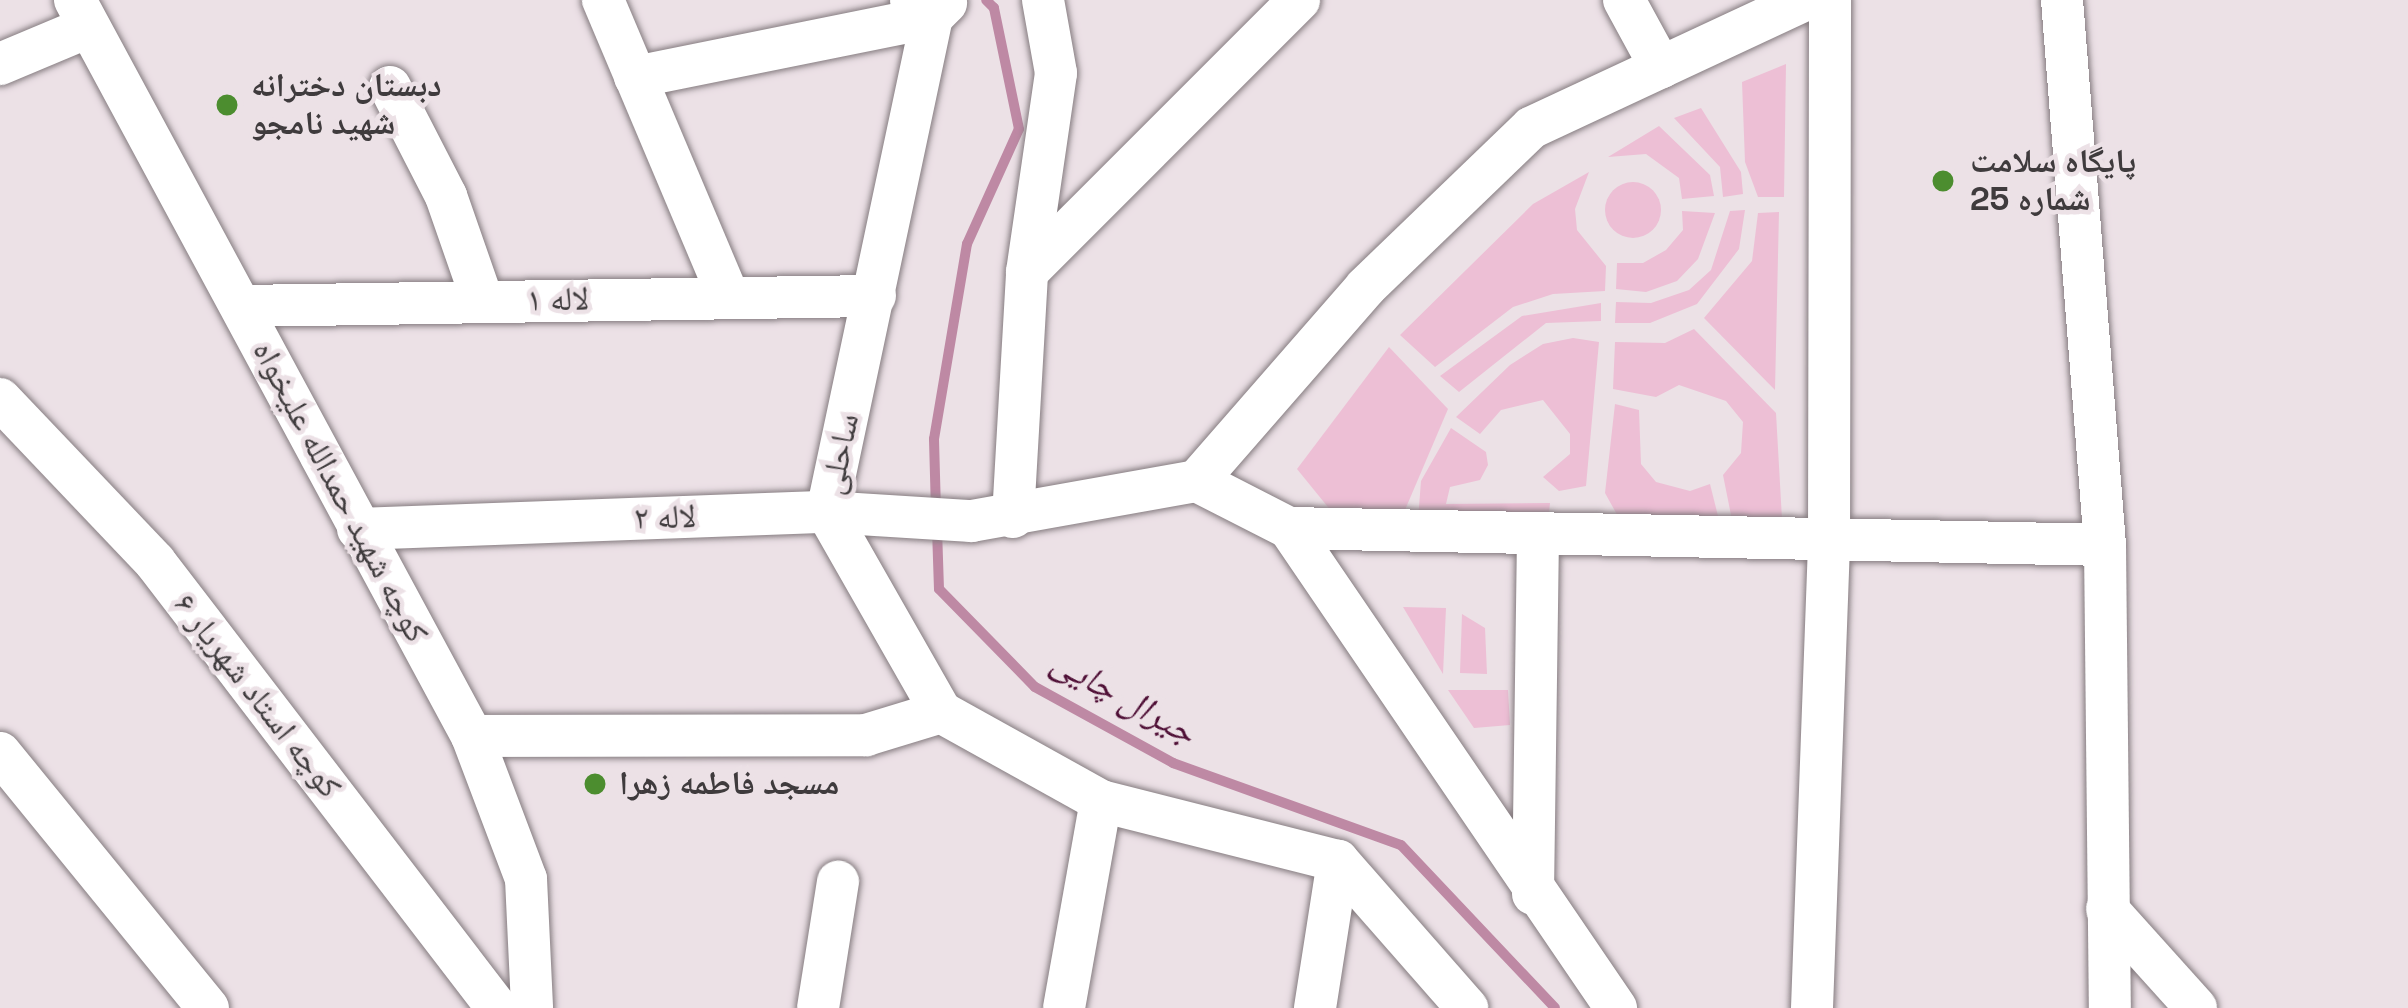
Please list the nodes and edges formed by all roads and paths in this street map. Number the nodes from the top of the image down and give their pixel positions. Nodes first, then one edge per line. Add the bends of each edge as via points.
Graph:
1 (603, 0) edge
2 (1043, 0) edge
3 (1299, 0) edge
4 (1624, 0) edge
5 (1805, 0) edge
6 (1830, 0) edge
7 (2062, 0) edge
8 (932, 8) edge
9 (81, 14) edge
10 (0, 64) edge
11 (1661, 68) junction
12 (635, 77) junction
13 (390, 87) dead end
14 (1027, 272) junction
15 (728, 296) junction
16 (874, 296) junction
17 (483, 302) junction
18 (242, 306) junction
19 (0, 399) edge
20 (1197, 481) junction
21 (827, 512) junction
22 (993, 519) junction
23 (1289, 528) junction
24 (358, 529) junction
25 (1538, 534) junction
26 (1828, 544) junction
27 (2105, 545) junction
28 (941, 712) junction
29 (472, 736) junction
30 (0, 753) edge
31 (1101, 801) junction
32 (1338, 861) junction
33 (838, 882) dead end
34 (1533, 894) junction
35 (2107, 909) junction
36 (208, 1008) edge
37 (497, 1008) edge
38 (532, 1008) edge
39 (818, 1008) edge
40 (1064, 1008) edge
41 (1315, 1008) edge
42 (1467, 1008) edge
43 (1616, 1008) edge
44 (1812, 1008) edge
45 (2110, 1008) edge
46 (2196, 1008) edge

1 - 12 street
2 - 14 street via 1056,73
3 - 14 street
4 - 11 street
5 - 11 street
6 - 26 street
7 - 27 street
8 - 12 street
8 - 16 street, ساحلی
9 - 10 street
9 - 18 street, کوچه شهید حمدالله علیخواه
11 - 20 street via 1532,128 1366,287
12 - 15 street
13 - 17 street via 446,196
14 - 22 street
15 - 16 street, لاله ۱
15 - 17 street, لاله ۱
16 - 21 street, ساحلی
17 - 18 street, لاله ۱
18 - 24 street, کوچه شهید حمدالله علیخواه
19 - 37 street, کوچه استاد شهریار ۶ via 154,562
20 - 22 street, لاله ۲
20 - 23 street
21 - 22 street, لاله ۲
21 - 24 street, لاله ۲
21 - 28 street, ساحلی
23 - 25 street
23 - 34 street
24 - 29 street, کوچه شهید حمدالله علیخواه
25 - 26 street
25 - 34 street
26 - 27 street
26 - 44 street
27 - 35 street
28 - 29 street via 866,735
28 - 31 street
29 - 38 street, کوچه شهید حمدالله علیخواه via 526,879
30 - 36 street
31 - 32 street
31 - 40 street
32 - 41 street
32 - 42 street
33 - 39 street
34 - 43 street
35 - 45 street
35 - 46 street

